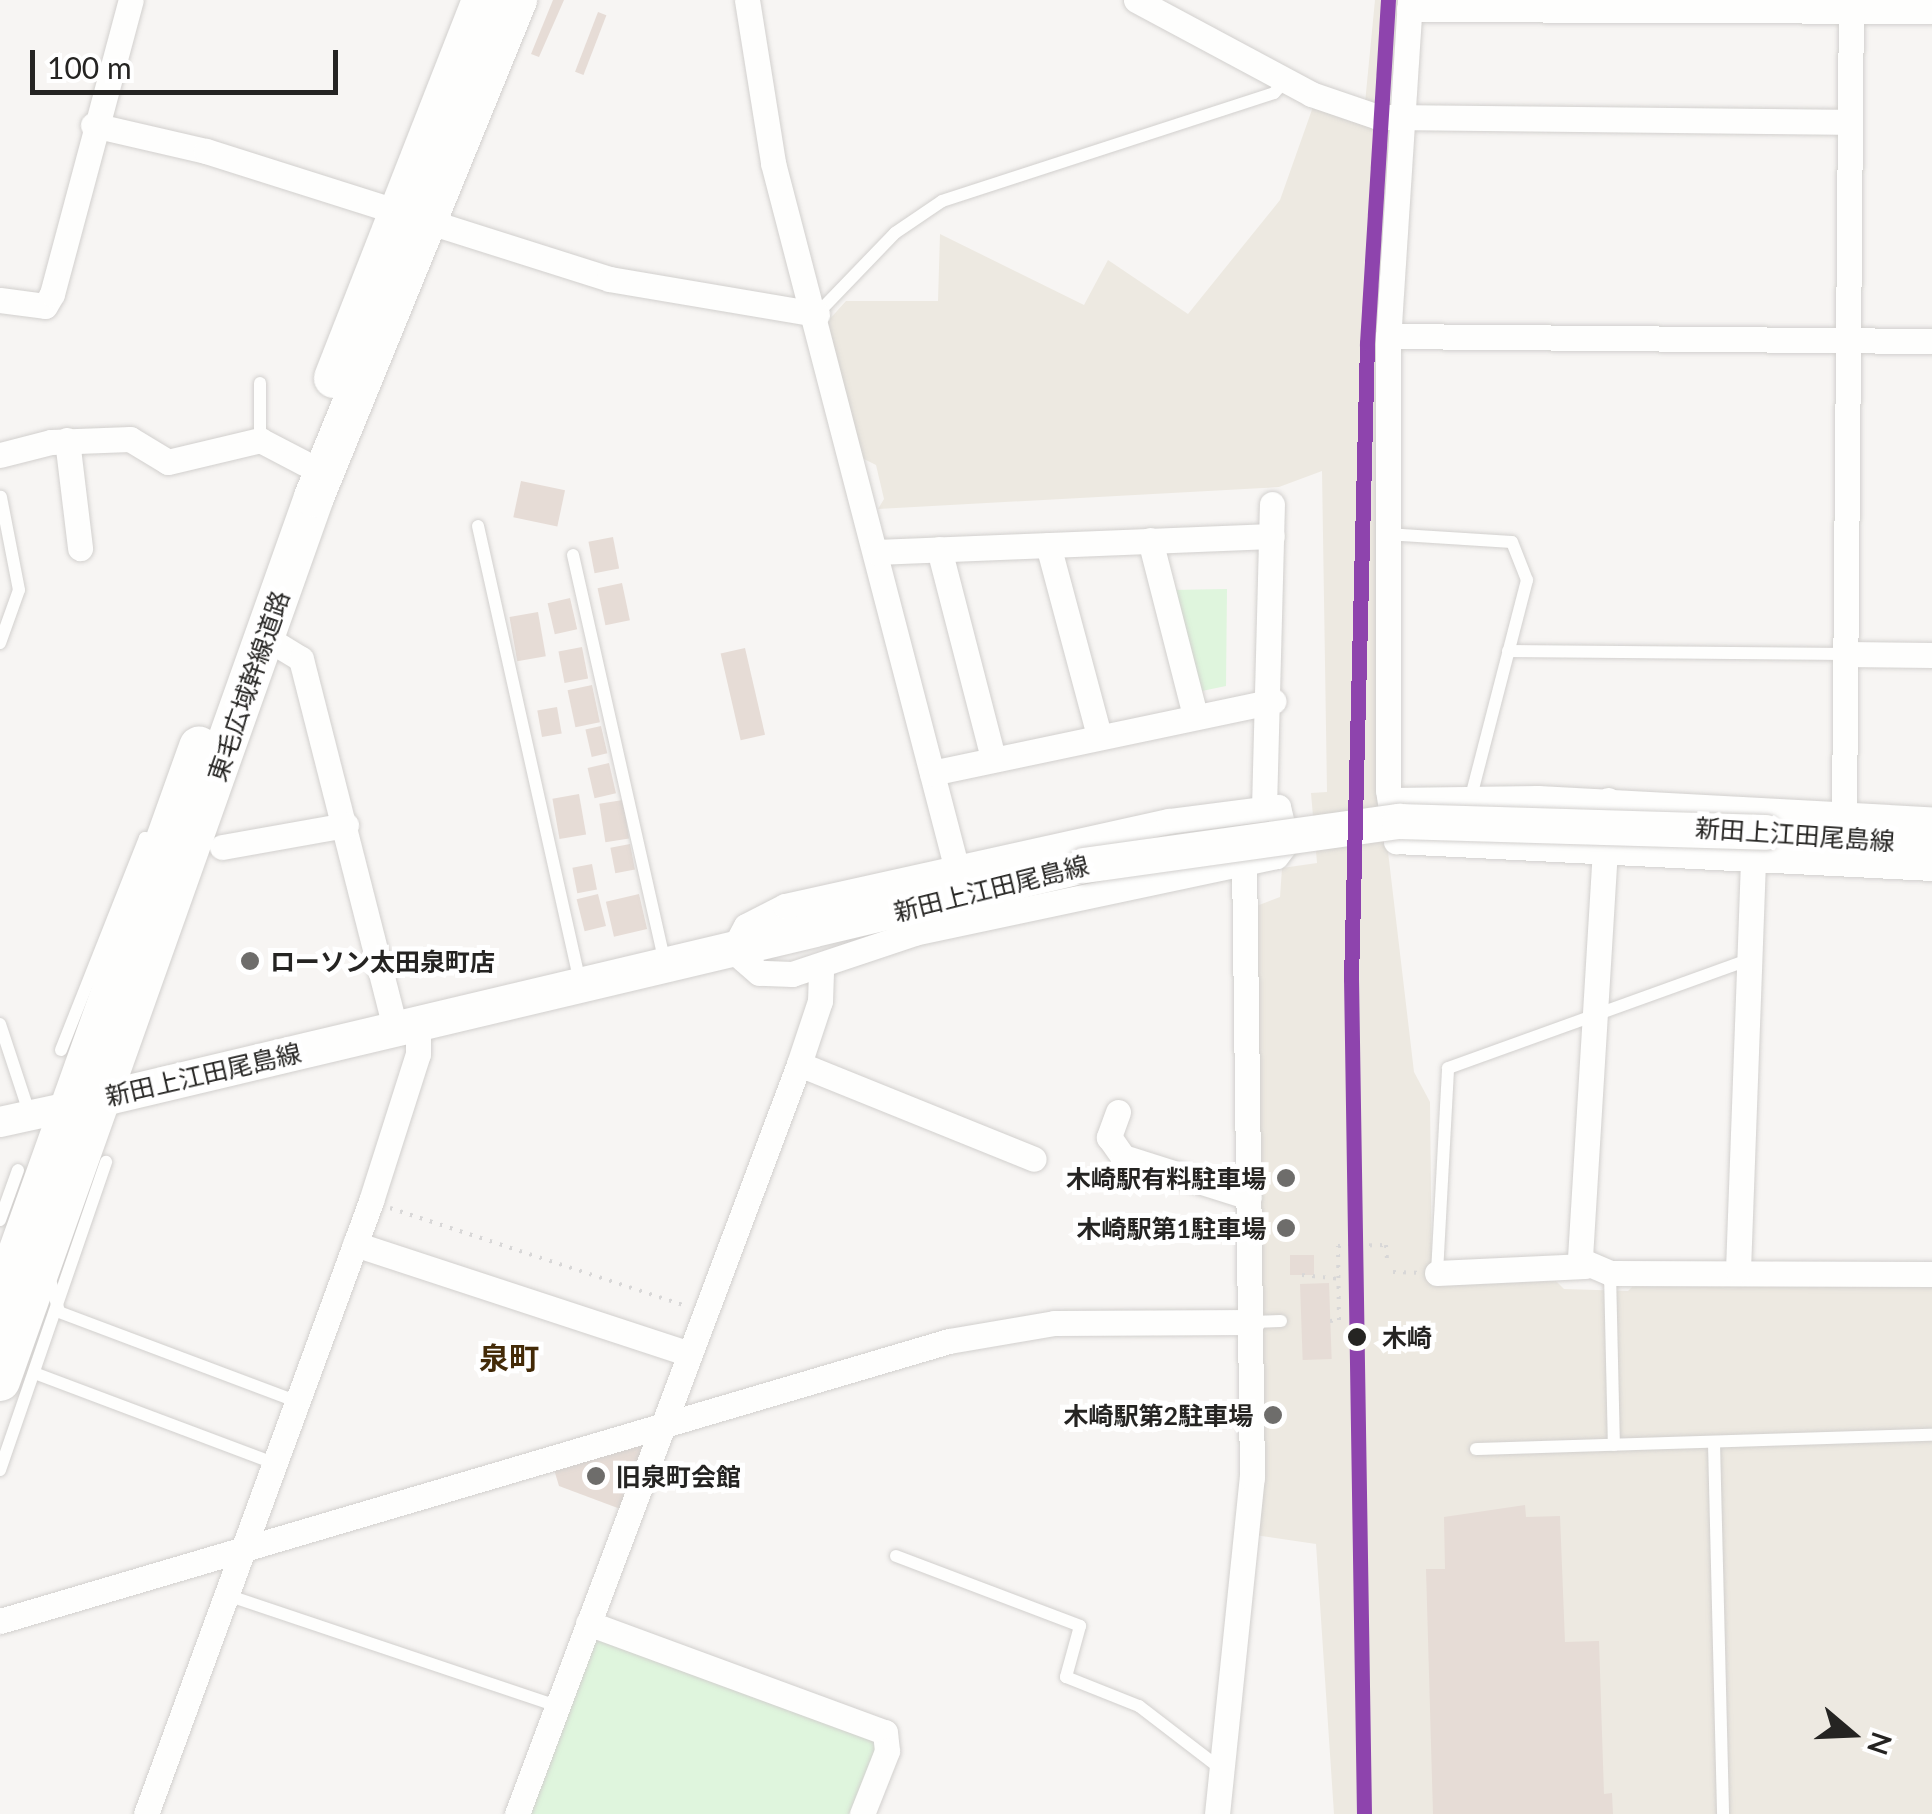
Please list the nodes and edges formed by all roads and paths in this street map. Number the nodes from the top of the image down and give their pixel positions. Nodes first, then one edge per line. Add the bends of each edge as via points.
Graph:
1 (130, 0) edge
2 (482, 0) edge
3 (518, 0) edge
4 (747, 0) edge
5 (1136, 0) edge
6 (1410, 4) edge
7 (1851, 5) edge
8 (1932, 11) edge
9 (1285, 80) junction
10 (1399, 118) junction
11 (1848, 122) junction
12 (93, 125) junction
13 (406, 220) junction
14 (0, 300) edge
15 (818, 314) junction
16 (1388, 336) junction
17 (1850, 340) junction
18 (1932, 341) edge
19 (260, 384) dead end
20 (67, 440) junction
21 (260, 440) junction
22 (0, 455) edge
23 (304, 462) junction
24 (1, 496) edge
25 (1272, 504) dead end
26 (478, 526) dead end
27 (1386, 534) junction
28 (1272, 536) junction
29 (1150, 540) junction
30 (1048, 545) junction
31 (80, 548) dead end
32 (939, 549) junction
33 (876, 552) junction
34 (573, 555) dead end
35 (265, 637) junction
36 (0, 642) edge
37 (1508, 652) junction
38 (1846, 654) junction
39 (1932, 654) edge
40 (1273, 701) junction
41 (1195, 715) junction
42 (1099, 736) junction
43 (993, 758) junction
44 (932, 773) junction
45 (1471, 796) junction
46 (1392, 800) junction
47 (1608, 800) junction
48 (1264, 808) junction
49 (1844, 815) junction
50 (1932, 820) edge
51 (346, 825) junction
52 (1932, 843) edge
53 (1759, 844) junction
54 (222, 847) dead end
55 (1604, 848) junction
56 (1244, 862) junction
57 (1932, 868) edge
58 (957, 870) junction
59 (113, 945) junction
60 (734, 950) junction
61 (1748, 960) junction
62 (666, 964) junction
63 (820, 967) junction
64 (580, 984) junction
65 (1590, 1014) junction
66 (0, 1024) edge
67 (407, 1026) junction
68 (61, 1050) dead end
69 (798, 1064) junction
70 (108, 1094) junction
71 (70, 1108) junction
72 (1118, 1112) dead end
73 (15, 1118) edge
74 (1034, 1159) dead end
75 (106, 1162) dead end
76 (18, 1170) dead end
77 (1249, 1197) junction
78 (371, 1201) junction
79 (0, 1220) edge
80 (355, 1244) junction
81 (1387, 1259) dead end
82 (44, 1262) junction
83 (1584, 1266) junction
84 (1738, 1270) junction
85 (1438, 1273) joint
86 (1610, 1273) junction
87 (1932, 1274) edge
88 (1302, 1275) dead end
89 (1338, 1279) junction
90 (0, 1303) edge
91 (702, 1311) junction
92 (59, 1312) junction
93 (1281, 1321) dead end
94 (1330, 1321) dead end
95 (1252, 1322) junction
96 (687, 1352) junction
97 (18, 1377) edge
98 (296, 1401) junction
99 (661, 1424) junction
100 (1932, 1435) edge
101 (5, 1442) edge
102 (1714, 1442) junction
103 (1614, 1445) junction
104 (1476, 1449) dead end
105 (274, 1462) junction
106 (0, 1470) edge
107 (244, 1549) junction
108 (896, 1556) dead end
109 (227, 1595) junction
110 (0, 1621) edge
111 (588, 1622) junction
112 (557, 1706) junction
113 (1221, 1769) junction
114 (146, 1814) edge
115 (517, 1814) edge
116 (862, 1814) edge
117 (1217, 1814) edge
118 (1723, 1814) edge

1 - 12 street
2 - 13 highway, 東毛広域幹線道路
3 - 13 highway, 東毛広域幹線道路
4 - 15 street via 773,162
5 - 9 street
6 - 7 street
6 - 10 street
7 - 8 street
7 - 11 street
9 - 10 street via 1349,109
9 - 15 lane via 1274,94 942,200 895,233
10 - 11 street
10 - 16 street
11 - 17 street
12 - 13 street via 206,151
12 - 14 street via 52,294 45,306
13 - 15 street via 609,280
13 - 23 highway, 東毛広域幹線道路 via 346,344
13 - 35 highway, 東毛広域幹線道路
15 - 33 street
16 - 17 street
16 - 27 street
17 - 18 street
17 - 38 street
19 - 21 lane
20 - 21 street via 130,439 168,462
20 - 22 street
20 - 31 street
21 - 23 street
23 - 59 highway, 東毛広域幹線道路 via 164,843
24 - 36 lane via 18,590
25 - 28 street
26 - 64 lane
27 - 37 lane via 1512,542 1527,580
27 - 46 street
28 - 29 street
28 - 40 street
29 - 30 street
29 - 41 street
30 - 32 street
30 - 42 street
32 - 33 street
32 - 43 street
33 - 44 street
34 - 62 lane
35 - 51 street via 297,650
35 - 70 highway, 東毛広域幹線道路
37 - 38 lane
37 - 45 lane
38 - 39 street
38 - 49 street
40 - 41 street
40 - 48 street
41 - 42 street
42 - 43 street
43 - 44 street
44 - 58 street
45 - 46 street
45 - 47 street
46 - 55 street via 1400,845
47 - 49 street
47 - 55 street
48 - 56 street via 1284,812 1284,850
48 - 58 street
49 - 50 street
51 - 54 street
51 - 67 street
52 - 53 main road, 新田上江田尾島線
53 - 55 street
53 - 57 street
53 - 60 main road, 新田上江田尾島線, bridge via 1399,822 1084,865
53 - 61 street
55 - 65 street
56 - 63 street via 916,933
56 - 77 street
58 - 60 street via 758,916
59 - 68 lane
59 - 71 highway, 東毛広域幹線道路
60 - 62 main road, 新田上江田尾島線
60 - 63 street via 759,973
61 - 65 lane
61 - 84 street
62 - 64 main road, 新田上江田尾島線
63 - 69 street via 820,1001
64 - 67 main road, 新田上江田尾島線
65 - 83 street
65 - 85 lane via 1448,1068
66 - 73 lane
67 - 70 main road, 新田上江田尾島線
67 - 78 street via 418,1054
69 - 74 street
69 - 91 street
70 - 71 main road, 新田上江田尾島線
70 - 82 highway, 東毛広域幹線道路
71 - 73 street
71 - 90 highway, 東毛広域幹線道路
72 - 77 street via 1109,1137 1123,1157
75 - 92 lane
76 - 79 lane
77 - 95 street
78 - 80 street
78 - 91 path
80 - 96 street
80 - 98 street
81 - 89 path via 1386,1245 1338,1246
82 - 92 lane
82 - 97 highway, 東毛広域幹線道路
83 - 85 street
83 - 86 street
84 - 86 street
84 - 87 street
86 - 103 lane
88 - 89 path
89 - 94 path via 1339,1320
91 - 96 street
92 - 97 lane
92 - 98 lane
93 - 95 lane
95 - 99 street via 1054,1323 948,1341
95 - 113 street via 1249,1515
96 - 99 street
97 - 101 lane
97 - 105 lane
98 - 105 street
99 - 107 street
99 - 111 street
100 - 102 lane
101 - 106 lane
102 - 103 lane
102 - 118 lane
103 - 104 lane
105 - 107 street
107 - 109 street
107 - 110 street
108 - 113 lane via 1080,1626 1066,1677 1139,1706
109 - 112 lane
109 - 114 street
111 - 112 street
111 - 116 street via 885,1732 887,1752
112 - 115 street
113 - 117 street

